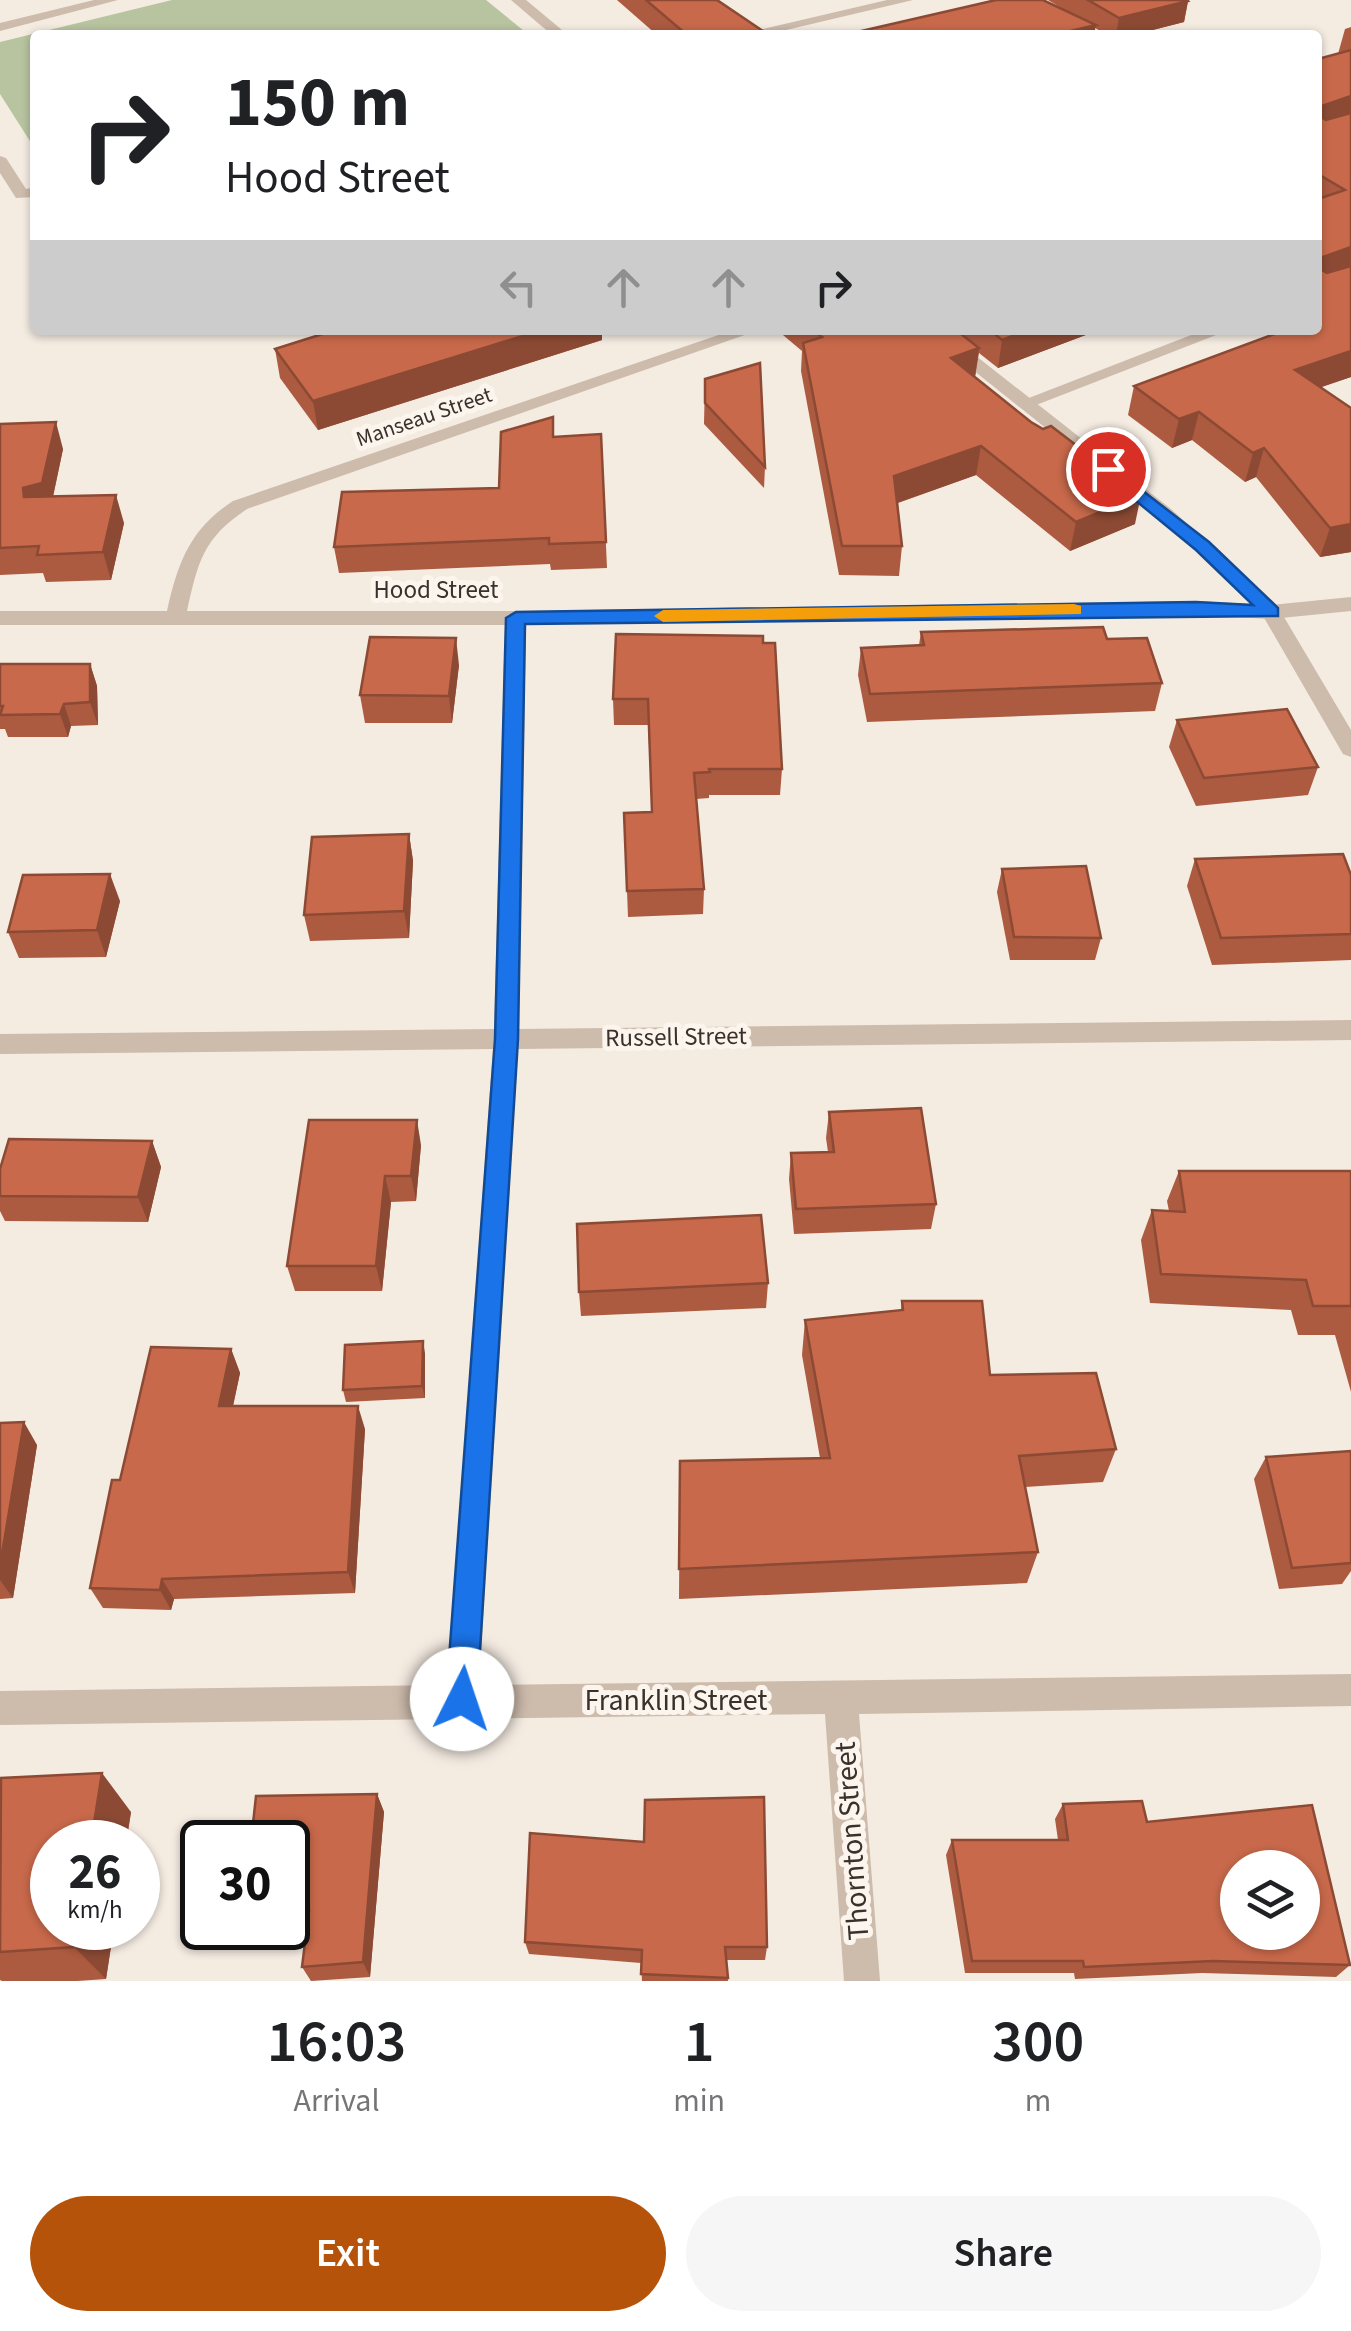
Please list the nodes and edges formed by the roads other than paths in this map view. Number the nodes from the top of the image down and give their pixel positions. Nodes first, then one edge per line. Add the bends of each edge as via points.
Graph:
1 (111, 0) edge
2 (518, 0) edge
3 (906, 0) edge
4 (0, 27) edge
5 (554, 30) edge
6 (767, 30) edge
7 (0, 160) edge
8 (29, 194) edge
9 (735, 335) edge
10 (938, 335) edge
11 (1207, 335) edge
12 (1024, 403) junction
13 (1351, 604) edge
14 (1271, 612) junction
15 (176, 616) junction
16 (0, 618) edge
17 (516, 618) junction
18 (1351, 749) edge
19 (1351, 1030) edge
20 (506, 1039) junction
21 (0, 1044) edge
22 (1351, 1690) edge
23 (462, 1699) junction
24 (841, 1700) junction
25 (0, 1708) edge
26 (862, 1981) edge

1 - 4 street
2 - 5 street
3 - 6 street
7 - 8 street
9 - 15 street, Manseau Street via 240,505 205,529 195,545
10 - 12 street
11 - 12 street
12 - 14 street via 1164,513
13 - 14 street, Hood Street
14 - 17 street, Hood Street
14 - 18 street
15 - 16 street, Hood Street
15 - 17 street, Hood Street
17 - 20 street
19 - 20 street, Russell Street
20 - 21 street, Russell Street
20 - 23 street
22 - 24 street, Franklin Street
23 - 24 street, Franklin Street
23 - 25 street, Franklin Street
24 - 26 street, Thornton Street

